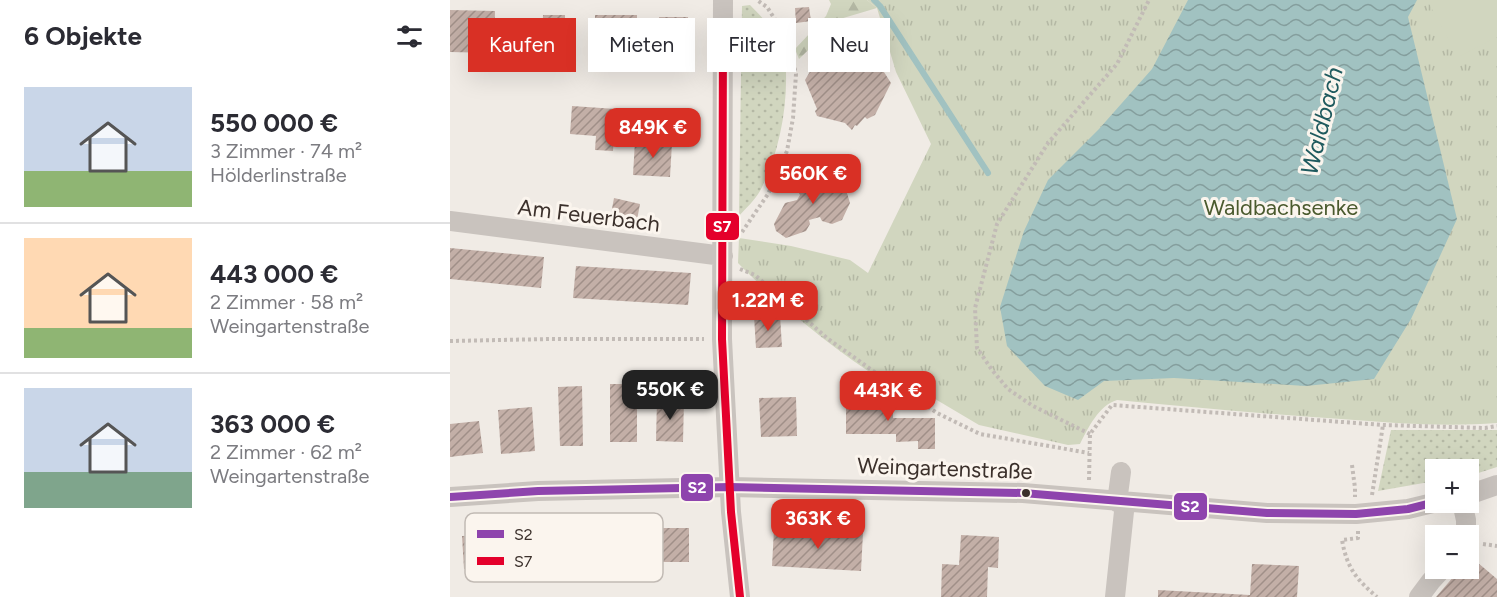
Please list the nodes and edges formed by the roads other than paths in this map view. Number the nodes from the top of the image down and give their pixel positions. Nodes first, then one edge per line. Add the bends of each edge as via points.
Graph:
1 (723, 0) edge
2 (450, 221) edge
3 (723, 256) junction
4 (1121, 472) dead end
5 (1497, 485) edge
6 (730, 487) junction
7 (1479, 491) edge
8 (450, 497) edge
9 (1121, 502) junction
10 (1425, 505) edge
11 (1433, 579) edge
12 (740, 597) edge
13 (1115, 597) edge
14 (1419, 597) edge

1 - 3 street
2 - 3 street, Am Feuerbach
3 - 6 street via 722,339
4 - 9 street
5 - 7 street
6 - 8 street, Weingartenstraße
6 - 9 street, Weingartenstraße via 1023,494
6 - 12 street
9 - 10 street, Weingartenstraße via 1267,513 1356,514
9 - 13 street
11 - 14 street

